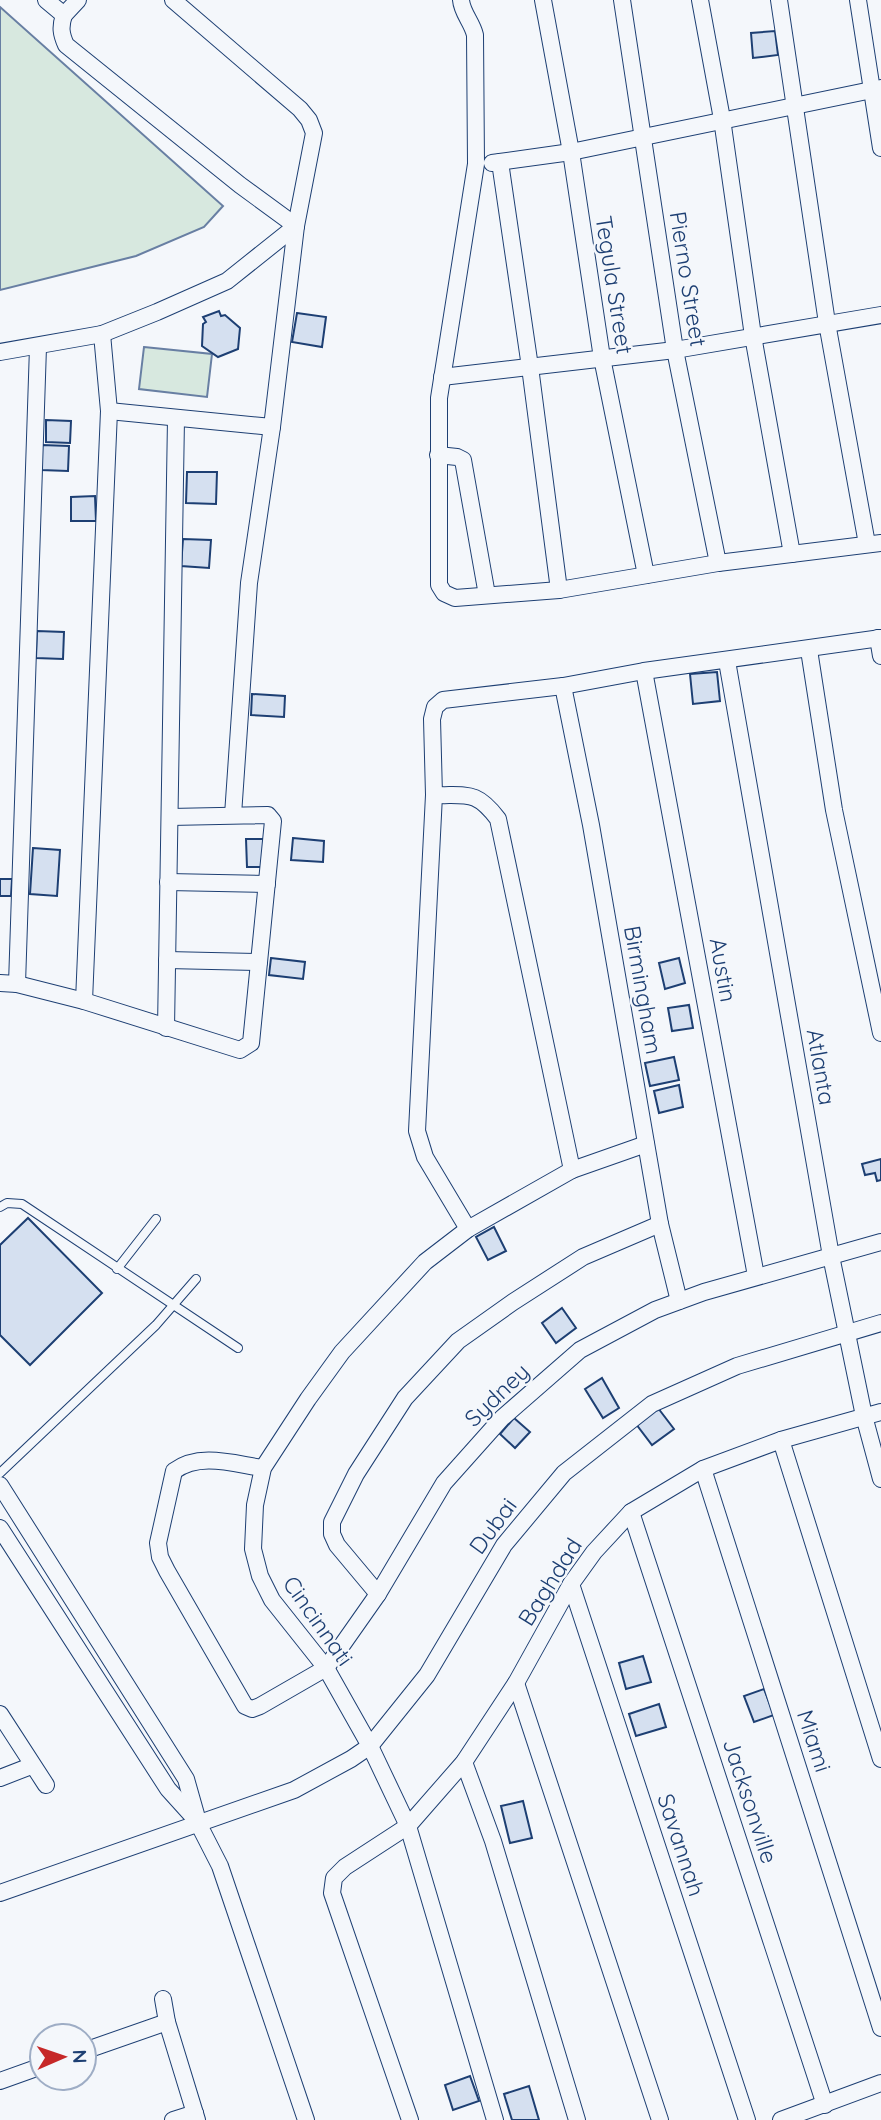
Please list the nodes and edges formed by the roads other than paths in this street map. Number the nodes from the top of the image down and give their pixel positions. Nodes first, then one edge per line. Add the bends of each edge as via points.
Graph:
1 (46, 0) edge
2 (78, 0) edge
3 (173, 0) edge
4 (461, 0) edge
5 (543, 0) edge
6 (622, 0) edge
7 (700, 0) edge
8 (779, 0) edge
9 (858, 0) edge
10 (65, 15) junction
11 (877, 88) edge
12 (796, 104) junction
13 (722, 119) junction
14 (642, 137) junction
15 (881, 148) edge
16 (571, 152) junction
17 (500, 162) junction
18 (476, 164) junction
19 (296, 226) junction
20 (881, 315) edge
21 (827, 323) junction
22 (102, 334) junction
23 (752, 336) junction
24 (38, 346) junction
25 (676, 350) junction
26 (0, 352) edge
27 (601, 358) junction
28 (530, 367) junction
29 (442, 377) junction
30 (110, 411) junction
31 (176, 419) junction
32 (272, 427) junction
33 (438, 455) junction
34 (874, 543) edge
35 (792, 554) junction
36 (718, 563) junction
37 (646, 575) junction
38 (559, 590) junction
39 (487, 595) junction
40 (879, 638) edge
41 (808, 650) junction
42 (881, 656) edge
43 (727, 661) junction
44 (645, 671) junction
45 (563, 686) junction
46 (434, 795) junction
47 (233, 815) junction
48 (170, 817) junction
49 (169, 882) junction
50 (267, 884) junction
51 (167, 960) junction
52 (259, 962) junction
53 (0, 983) edge
54 (17, 984) junction
55 (84, 1000) junction
56 (166, 1028) junction
57 (881, 1033) edge
58 (646, 1144) junction
59 (572, 1170) junction
60 (0, 1207) edge
61 (156, 1219) dead end
62 (660, 1224) junction
63 (468, 1229) junction
64 (881, 1242) edge
65 (831, 1256) junction
66 (117, 1269) junction
67 (756, 1276) junction
68 (196, 1279) dead end
69 (679, 1301) junction
70 (174, 1306) junction
71 (881, 1323) edge
72 (846, 1333) junction
73 (238, 1348) dead end
74 (881, 1412) edge
75 (864, 1416) junction
76 (781, 1440) junction
77 (263, 1468) junction
78 (703, 1469) junction
79 (0, 1474) edge
80 (881, 1479) edge
81 (0, 1485) edge
82 (631, 1512) junction
83 (0, 1528) edge
84 (571, 1584) junction
85 (378, 1594) junction
86 (327, 1668) junction
87 (516, 1684) junction
88 (0, 1714) edge
89 (370, 1746) junction
90 (881, 1759) edge
91 (464, 1762) junction
92 (32, 1766) junction
93 (0, 1778) edge
94 (46, 1785) dead end
95 (200, 1825) junction
96 (408, 1826) junction
97 (0, 1893) edge
98 (163, 1999) dead end
99 (167, 2022) junction
100 (881, 2028) edge
101 (98, 2046) edge
102 (28, 2071) edge
103 (0, 2081) edge
104 (881, 2083) edge
105 (825, 2105) junction
106 (196, 2117) edge
107 (173, 2120) edge
108 (306, 2120) edge
109 (410, 2120) edge
110 (495, 2120) edge
111 (578, 2120) edge
112 (660, 2120) edge
113 (747, 2120) edge
114 (781, 2120) edge

1 - 10 street
2 - 10 street
3 - 19 street via 309,120 314,133
4 - 18 street via 475,35
5 - 16 street, Tegula Street
6 - 14 street, Pierno Street
7 - 13 street
8 - 12 street
9 - 11 street
10 - 19 street via 60,25 66,45
11 - 12 street
11 - 15 street
12 - 13 street
12 - 21 street
13 - 14 street
13 - 23 street
14 - 16 street
14 - 25 street, Pierno Street
16 - 17 street
16 - 27 street, Tegula Street
17 - 18 street
17 - 28 street
18 - 29 street
19 - 22 street via 227,281
19 - 32 street
20 - 21 street
21 - 23 street
21 - 34 street
22 - 24 street
22 - 30 street
23 - 25 street
23 - 35 street
24 - 26 street
24 - 54 street
25 - 27 street
25 - 36 street, Pierno Street
27 - 28 street
27 - 37 street, Tegula Street
28 - 29 street
28 - 38 street
29 - 33 street
30 - 31 street
30 - 55 street
31 - 32 street
31 - 48 street
32 - 47 street via 248,583
33 - 39 street via 463,460
33 - 39 street via 439,585 455,598
34 - 35 street
35 - 36 street
36 - 37 street
37 - 38 street
38 - 39 street
40 - 41 street
40 - 42 street
41 - 43 street
41 - 57 street via 834,810
43 - 44 street
43 - 65 street, Atlanta
44 - 45 street
44 - 67 street, Austin
45 - 46 street via 443,700 432,719
45 - 58 street, Birmingham
46 - 59 street via 476,796 498,819
46 - 63 street via 417,1131 425,1157
47 - 48 street
47 - 50 street via 268,815 273,821
48 - 49 street
49 - 50 street
49 - 51 street
50 - 52 street
51 - 52 street
51 - 56 street
52 - 56 street via 251,1042 246,1048
53 - 54 street
54 - 55 street
55 - 56 street
58 - 59 street, Cincinnati
58 - 62 street, Birmingham
59 - 63 street, Cincinnati
60 - 66 lane via 22,1204
61 - 66 lane
62 - 69 street, Birmingham
62 - 85 street via 583,1257 513,1302 458,1341 405,1398 356,1474 332,1522 337,1545
63 - 77 street, Cincinnati via 425,1262 376,1312 342,1352
64 - 65 street, Sydney
65 - 67 street, Sydney
65 - 72 street, Atlanta
66 - 70 lane
67 - 69 street, Sydney
68 - 70 lane
69 - 85 street, Sydney via 580,1350 502,1418 444,1483
70 - 73 lane
70 - 79 lane
71 - 72 street, Dubai
72 - 75 street, Atlanta
72 - 89 street, Dubai via 737,1366 652,1404 564,1473 503,1545 427,1675
74 - 75 street, Baghdad
75 - 76 street, Baghdad
75 - 80 street, Atlanta
76 - 78 street, Baghdad
76 - 90 street
77 - 86 street, Cincinnati via 253,1549 260,1576 272,1600
77 - 86 street, Sydney via 199,1460 174,1471 158,1543 160,1557 245,1706 260,1706
78 - 82 street, Baghdad
78 - 100 street, Miami
81 - 95 street via 186,1779
82 - 84 street, Baghdad
82 - 105 street, Jacksonville
83 - 95 street via 168,1789
84 - 87 street, Baghdad
84 - 113 street, Savannah
85 - 86 street, Sydney
86 - 89 street, Cincinnati
87 - 91 street, Baghdad
87 - 112 street
88 - 92 street
89 - 95 street, Dubai via 294,1790
89 - 96 street, Cincinnati
91 - 96 street, Baghdad
91 - 111 street via 493,1841
92 - 93 street
92 - 94 street
95 - 97 street, Dubai
95 - 108 street via 220,1866
96 - 109 street, Baghdad via 345,1867 334,1878 332,1893
96 - 110 street, Cincinnati
98 - 99 street
99 - 101 street
99 - 106 street
102 - 103 street
104 - 105 street
105 - 114 street
106 - 107 street

